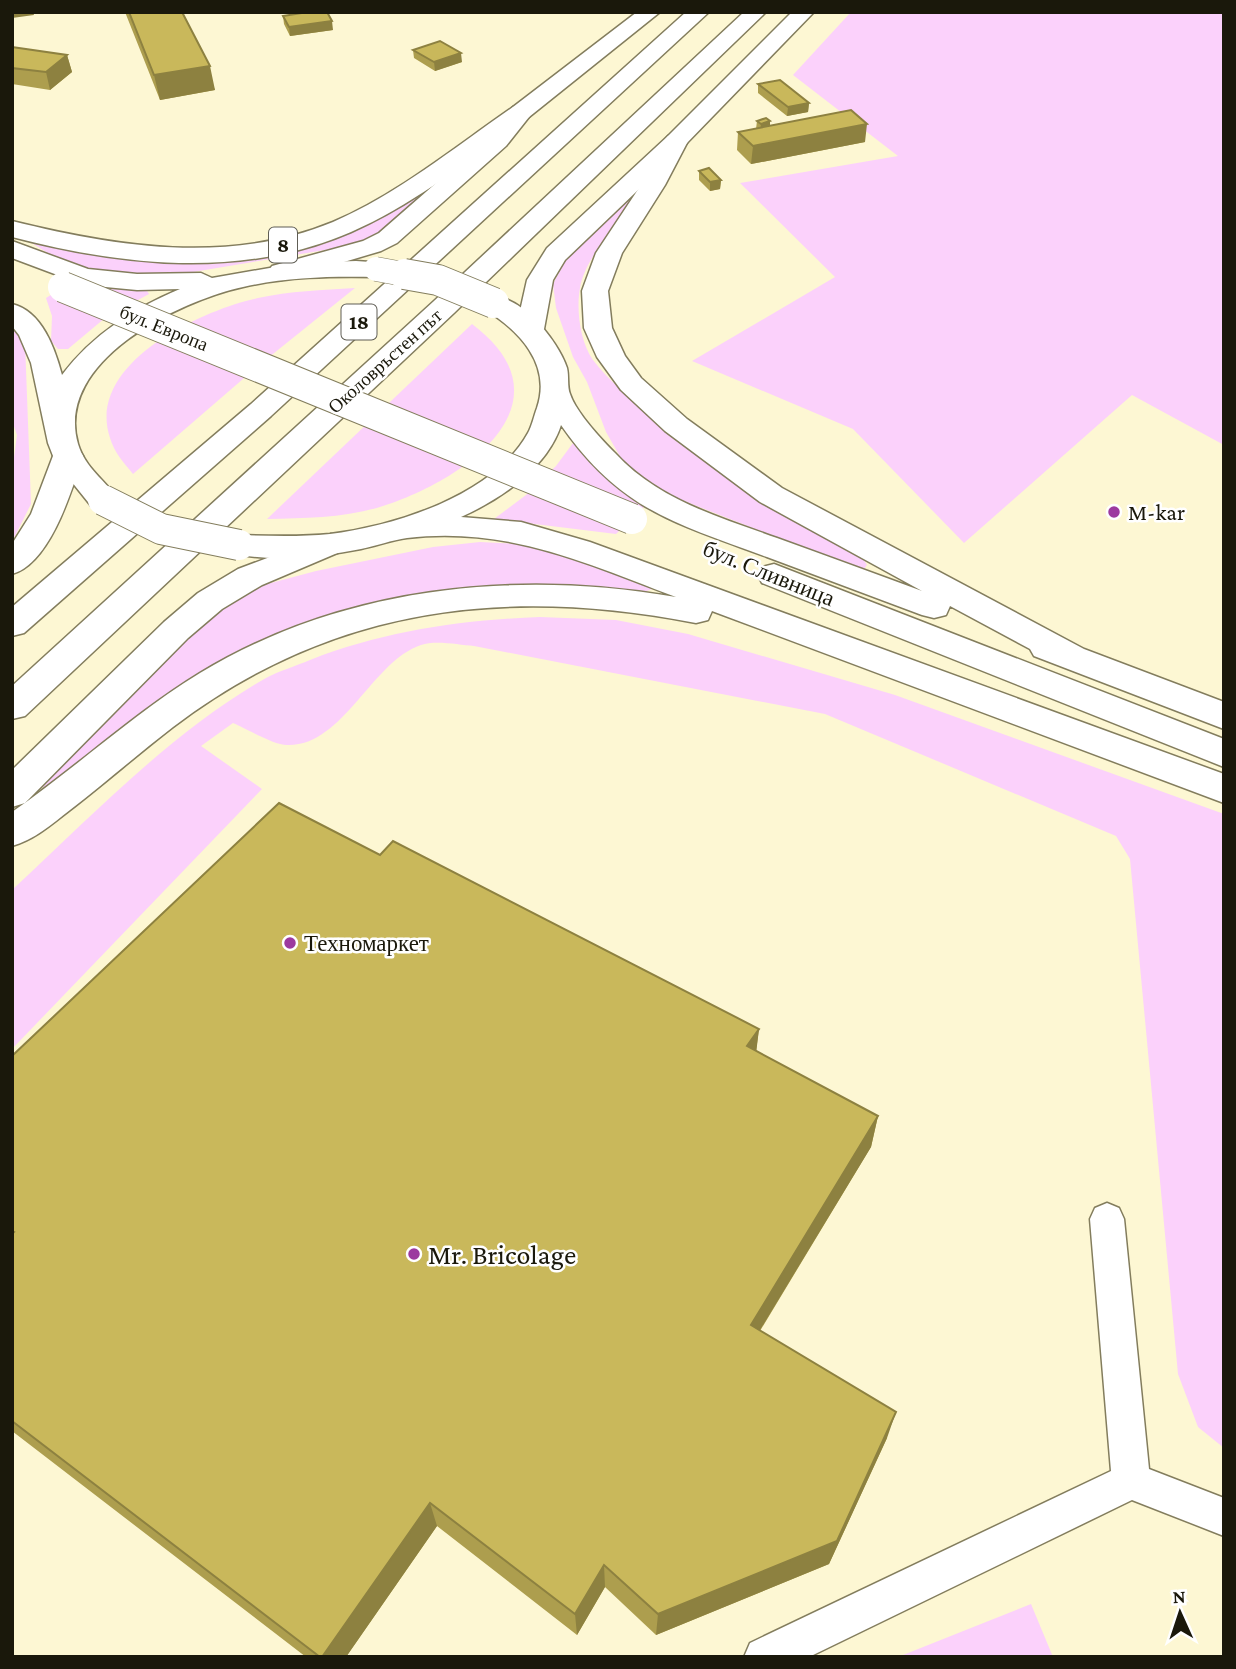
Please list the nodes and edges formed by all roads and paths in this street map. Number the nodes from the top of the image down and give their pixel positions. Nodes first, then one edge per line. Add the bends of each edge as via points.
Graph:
1 (650, 12) edge
2 (699, 12) edge
3 (756, 12) edge
4 (804, 12) edge
5 (521, 112) junction
6 (676, 141) junction
7 (12, 229) edge
8 (12, 249) edge
9 (12, 268) edge
10 (281, 272) junction
11 (252, 277) junction
12 (12, 312) edge
13 (530, 329) junction
14 (316, 390) joint
15 (555, 394) junction
16 (64, 445) junction
17 (404, 528) junction
18 (331, 544) junction
19 (12, 564) edge
20 (12, 625) edge
21 (807, 634) junction
22 (1071, 657) junction
23 (12, 707) edge
24 (1224, 716) edge
25 (1224, 754) edge
26 (1224, 789) edge
27 (12, 793) edge
28 (12, 832) edge
29 (1107, 1219) dead end
30 (1131, 1481) junction
31 (1224, 1517) edge
32 (764, 1657) edge

1 - 5 main road, 8
2 - 20 main road, 18 via 298,377
3 - 23 main road, Околовръстен път / 18
4 - 6 main road
5 - 7 main road, 8 via 385,204 341,228 303,241 232,254 158,256 73,244
5 - 10 main road via 498,141 388,238
6 - 13 main road via 545,266 535,288
6 - 22 main road via 609,253 595,291 598,328 611,357 631,384 676,425 771,495
8 - 11 main road, бул. Европа via 84,277 181,282
9 - 14 main road, бул. Европа, bridge
10 - 11 main road
10 - 13 main road, bridge via 376,269 438,280 494,303
11 - 16 main road via 159,308 109,340 75,379 65,400
12 - 16 main road via 24,319 35,335
13 - 15 main road via 550,361
14 - 25 main road, бул. Сливница, bridge
15 - 17 main road via 544,431 506,476 443,514
15 - 22 main road, бул. Сливница via 592,450 614,472 675,512
16 - 18 main road, bridge via 85,483 103,500 161,529 239,545
16 - 19 main road via 51,507
17 - 18 main road
17 - 21 main road, бул. Сливница via 483,527 521,532
18 - 27 main road via 250,577 210,601
21 - 26 main road, бул. Сливница
21 - 28 main road via 640,601 557,594 481,597 336,626 276,648 214,681 144,728 60,800
22 - 24 main road, бул. Сливница
29 - 30 lane
30 - 31 lane
30 - 32 lane

